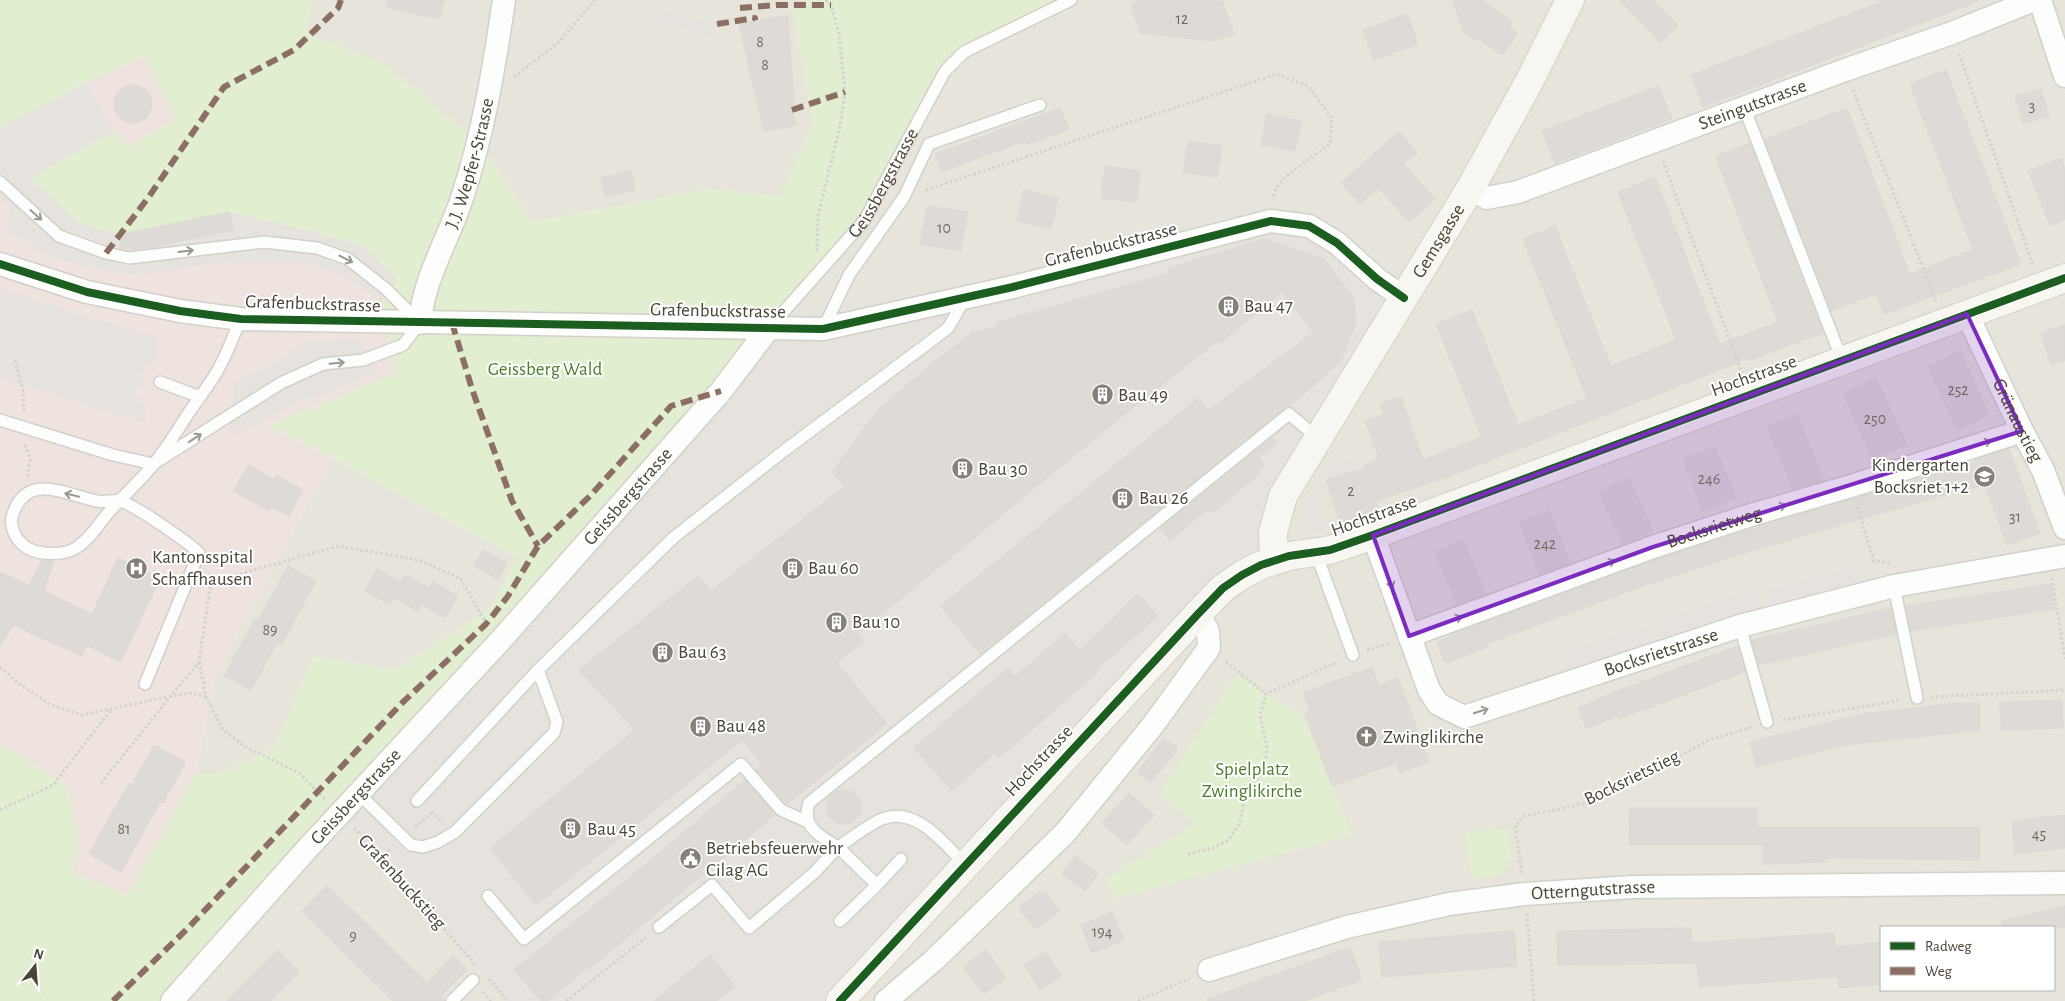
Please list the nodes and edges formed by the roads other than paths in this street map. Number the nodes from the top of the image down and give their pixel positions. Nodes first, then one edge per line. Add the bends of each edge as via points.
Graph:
1 (504, 0) edge
2 (1071, 0) edge
3 (1570, 0) edge
4 (2034, 0) edge
5 (2040, 0) edge
6 (2065, 76) edge
7 (1040, 105) dead end
8 (1744, 107) junction
9 (0, 182) edge
10 (1470, 189) junction
11 (0, 264) edge
12 (2053, 282) edge
13 (966, 297) junction
14 (1404, 298) junction
15 (241, 318) junction
16 (1956, 318) junction
17 (420, 323) junction
18 (769, 328) junction
19 (823, 329) junction
20 (1842, 360) junction
21 (160, 382) dead end
22 (200, 397) junction
23 (0, 420) edge
24 (2022, 431) junction
25 (1319, 439) junction
26 (154, 464) junction
27 (120, 501) junction
28 (2065, 528) edge
29 (1373, 535) junction
30 (1316, 553) junction
31 (2057, 557) edge
32 (1274, 560) junction
33 (1894, 586) junction
34 (1198, 614) junction
35 (1740, 626) junction
36 (1410, 636) junction
37 (1353, 655) road end
38 (538, 670) junction
39 (146, 684) dead end
40 (1917, 698) dead end
41 (1767, 722) road end
42 (358, 793) junction
43 (417, 801) road end
44 (808, 822) junction
45 (838, 847) junction
46 (901, 859) dead end
47 (965, 864) junction
48 (2065, 883) edge
49 (877, 885) junction
50 (488, 896) dead end
51 (840, 922) dead end
52 (659, 927) road end
53 (1209, 970) road end
54 (473, 980) dead end
55 (172, 1001) edge
56 (452, 1001) edge
57 (840, 1001) edge
58 (886, 1001) edge

1 - 17 street, J.J. Wepfer-Strasse via 479,142 460,202 426,288
2 - 18 lane, Geissbergstrasse via 964,52 945,71 864,222
3 - 10 street, Gemsgasse
4 - 8 street, Steingutstrasse via 1952,33
5 - 6 street
7 - 19 lane via 929,144 904,197 849,275
8 - 10 street, Steingutstrasse via 1518,192 1487,198
8 - 20 lane
9 -> 17 lane via 59,236 129,258 264,242 317,248 348,259 386,289
10 - 14 street, Gemsgasse
11 - 15 street, Grafenbuckstrasse via 87,292 180,311
12 - 16 street, Hochstrasse
13 - 14 street, Grafenbuckstrasse via 1272,221 1309,226 1337,243 1376,279
13 - 19 street, Grafenbuckstrasse
13 - 38 lane via 948,328 673,538
14 - 25 street, Gemsgasse
15 - 17 street, Grafenbuckstrasse
15 - 22 lane via 221,365
16 - 20 street, Hochstrasse
16 - 24 street, Grünaustieg
17 - 18 street, Grafenbuckstrasse
26 -> 17 lane via 281,383 323,364 364,360 403,345
18 - 19 street, Grafenbuckstrasse
18 - 42 street, Geissbergstrasse via 721,391 499,642
20 - 29 street, Hochstrasse
21 - 22 lane
22 - 26 lane
23 - 26 lane via 113,455
24 - 28 street, Grünaustieg via 2043,470
36 -> 24 street, Bocksrietweg via 1653,547
25 - 32 street, Gemsgasse via 1283,496 1273,532
25 - 44 lane via 1289,414 809,803 806,812
26 - 27 lane
27 -> 27 lane via 100,502 51,490 30,490 16,503 11,521 13,533 22,545 38,552 74,549 92,535
27 - 39 lane via 188,542 199,553
29 - 30 street, Hochstrasse
29 -> 36 street, Bocksrietstrasse
30 - 32 street, Hochstrasse
30 - 37 lane
31 - 33 street, Bocksrietstrasse
32 - 34 street, Hochstrasse via 1236,578
33 - 35 street, Bocksrietstrasse
33 - 40 lane
34 - 47 street, Hochstrasse
34 - 58 street via 1208,631 1209,648 1153,725 1065,833 934,960
36 -> 35 street, Bocksrietstrasse via 1429,690 1438,704 1464,717
35 - 41 lane
38 - 42 lane via 557,722 554,733 455,832 423,847 411,845
38 - 43 lane
42 - 55 street, Geissbergstrasse
44 - 45 lane via 816,834
44 - 50 lane via 781,810 741,764 524,939
45 - 47 lane via 884,818 906,818 926,826
45 - 49 lane
45 - 52 lane via 749,928 712,885
46 - 49 lane
47 - 57 street, Hochstrasse
48 - 53 street, Otterngutstrasse via 1633,887 1525,894 1449,904 1347,927
49 - 51 lane
54 - 56 lane

